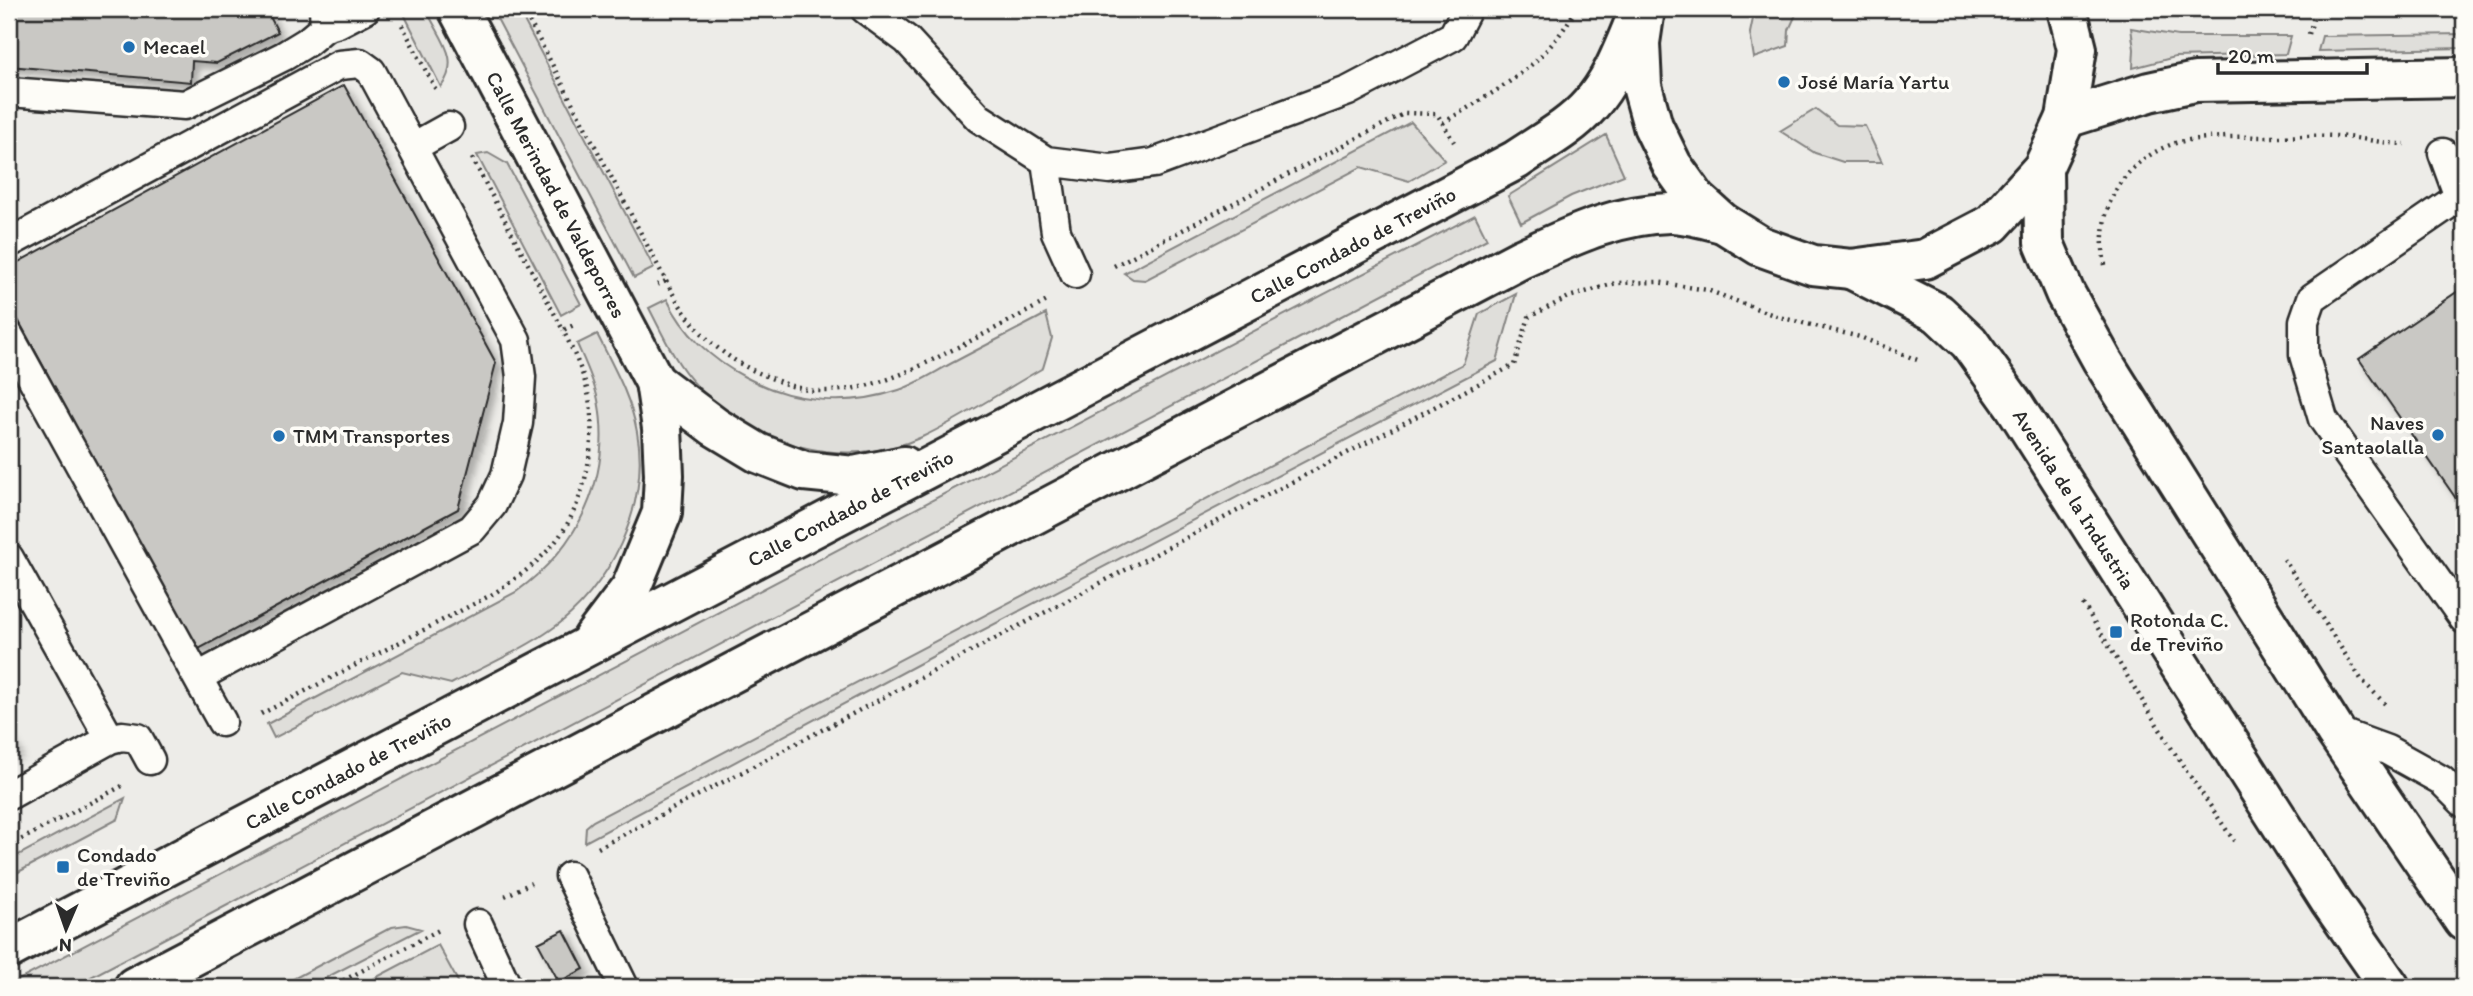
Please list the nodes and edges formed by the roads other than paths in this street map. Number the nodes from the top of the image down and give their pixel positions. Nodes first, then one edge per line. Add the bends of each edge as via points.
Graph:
1 (365, 9) edge
2 (458, 9) edge
3 (865, 9) edge
4 (1467, 9) edge
5 (1642, 9) edge
6 (2067, 9) edge
7 (325, 18) edge
8 (2464, 77) edge
9 (9, 92) edge
10 (446, 114) road end
11 (2066, 118) junction
12 (413, 147) junction
13 (2444, 153) dead end
14 (1046, 161) junction
15 (2043, 168) junction
16 (2462, 198) edge
17 (1723, 223) junction
18 (9, 243) edge
19 (1851, 269) junction
20 (1075, 274) dead end
21 (9, 336) edge
22 (655, 382) junction
23 (947, 457) junction
24 (9, 558) edge
25 (2464, 619) edge
26 (586, 648) junction
27 (198, 677) junction
28 (222, 722) dead end
29 (2335, 731) junction
30 (110, 739) junction
31 (150, 760) dead end
32 (9, 795) edge
33 (2464, 803) edge
34 (570, 876) dead end
35 (2464, 921) edge
36 (478, 924) dead end
37 (9, 949) edge
38 (134, 987) edge
39 (507, 987) edge
40 (624, 987) edge
41 (2390, 987) edge

1 - 7 lane via 338,23
2 - 22 street, Calle Merindad de Valdeporres
3 - 14 lane via 907,40 979,118
4 - 14 lane via 1454,36 1348,91 1154,163 1110,169
5 - 17 street via 1642,86 1653,127 1697,200
5 - 23 street, Calle Condado de Treviño via 1591,105 1558,133 1476,181
6 - 11 street via 2077,49
7 - 9 lane via 307,43 185,105
8 - 11 street via 2194,82
10 - 12 lane
11 - 15 street
12 - 18 lane via 372,71 360,63 339,65
12 - 27 lane via 516,340 521,377 519,423 506,475 492,505 472,529
13 - 16 lane
14 - 20 lane via 1056,232
15 - 19 street via 1992,224 1925,259
15 - 29 street via 2044,243 2064,293
16 - 25 lane via 2312,298 2304,321 2304,355 2323,419
17 - 19 street via 1760,246 1813,265
17 - 38 street via 1672,213 1638,216 1583,230 1520,260
19 - 41 street, Avenida de la Industria via 1938,313 1969,342 2014,405 2329,901
21 - 27 lane
22 - 23 street, Calle Merindad de Valdeporres via 758,453 804,471 854,476
22 - 26 street, Calle Merindad de Valdeporres via 664,463 662,513 631,588
23 - 26 street, Calle Condado de Treviño
24 - 30 lane
26 - 37 street, Calle Condado de Treviño
27 - 28 lane
29 - 33 lane via 2387,750 2441,780
29 - 35 street
30 - 31 lane via 138,738
30 - 32 lane
34 - 40 lane
36 - 39 lane

